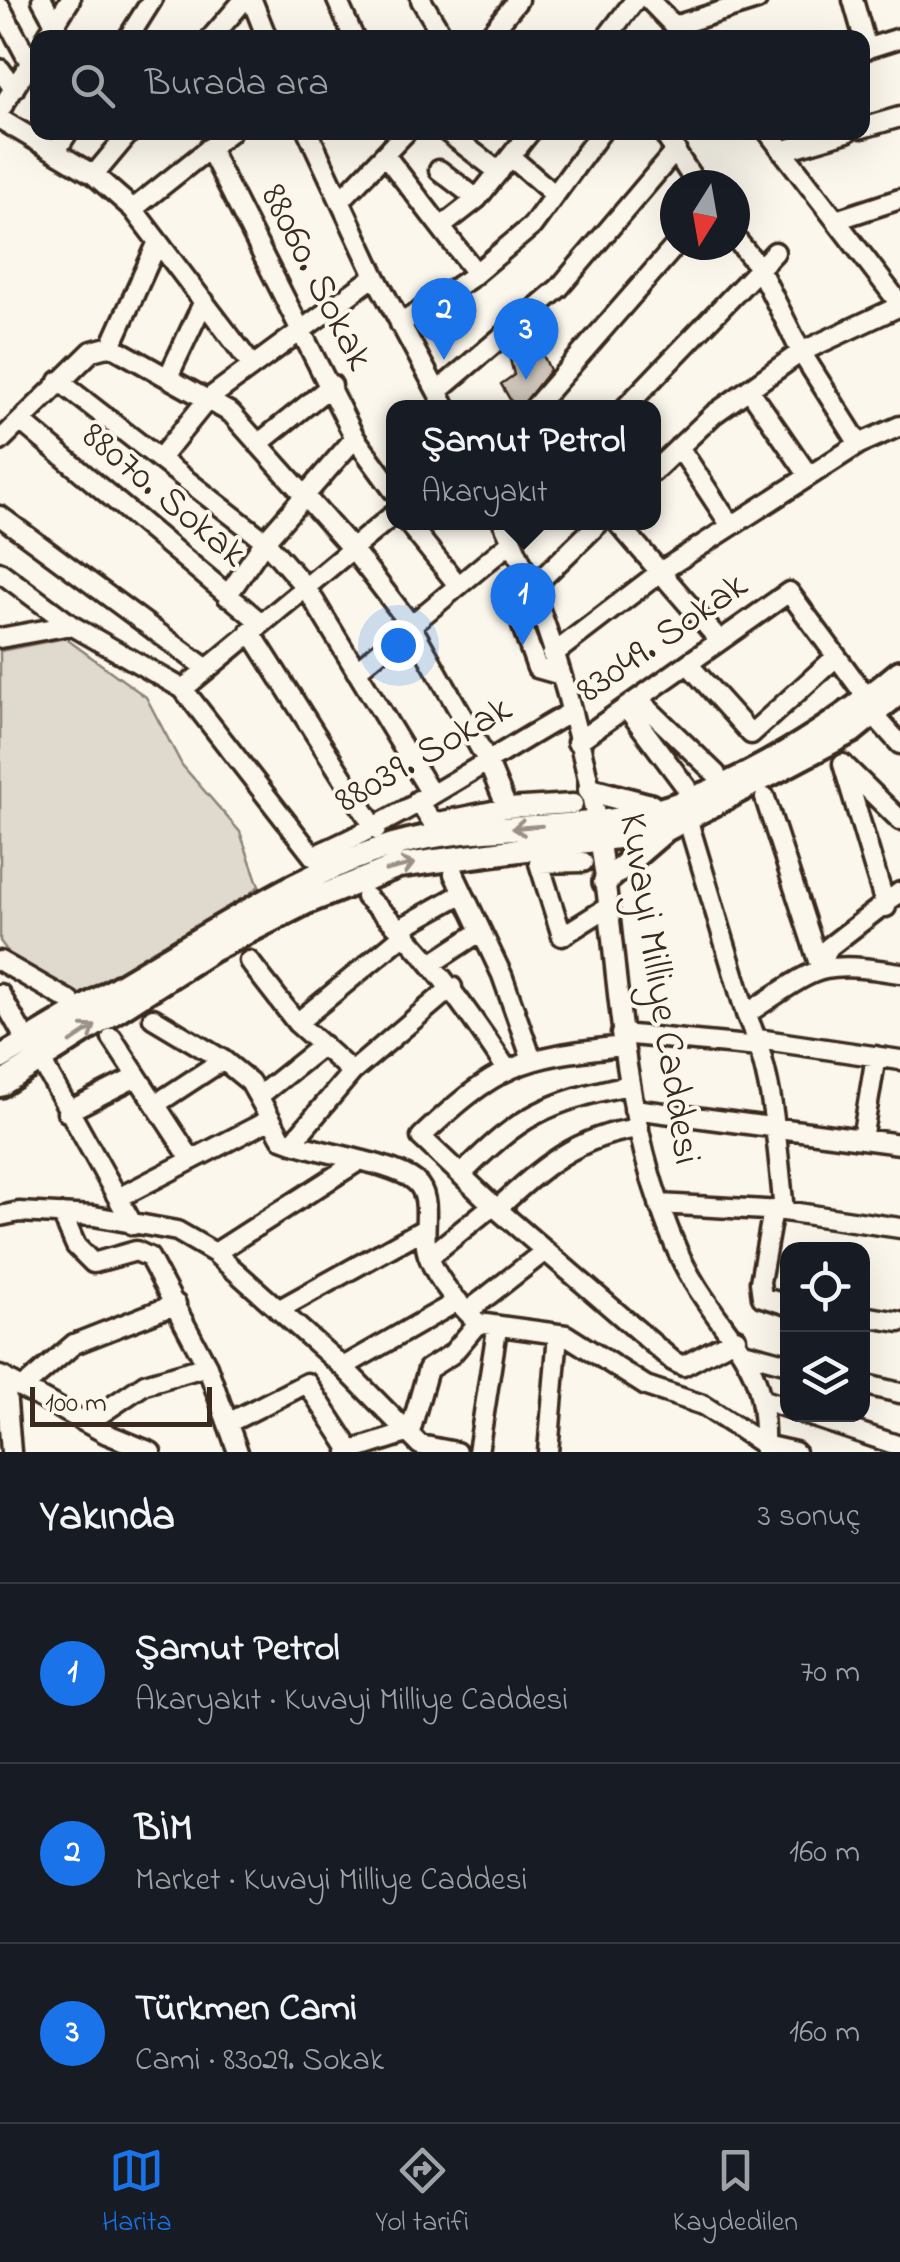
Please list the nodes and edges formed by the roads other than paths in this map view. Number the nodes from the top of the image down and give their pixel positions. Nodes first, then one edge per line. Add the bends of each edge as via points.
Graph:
1 (42, 0) edge
2 (70, 0) edge
3 (152, 0) edge
4 (244, 0) edge
5 (252, 0) edge
6 (337, 0) edge
7 (421, 0) edge
8 (518, 0) edge
9 (636, 0) edge
10 (649, 0) edge
11 (758, 0) edge
12 (854, 0) edge
13 (0, 7) edge
14 (50, 30) edge
15 (51, 30) edge
16 (133, 30) edge
17 (218, 30) edge
18 (264, 30) edge
19 (350, 30) edge
20 (439, 30) edge
21 (494, 30) edge
22 (612, 30) edge
23 (677, 30) edge
24 (687, 30) edge
25 (861, 30) edge
26 (900, 38) edge
27 (870, 48) edge
28 (30, 51) edge
29 (30, 63) edge
30 (0, 69) edge
31 (14, 89) junction
32 (0, 110) edge
33 (900, 118) edge
34 (0, 119) edge
35 (870, 126) edge
36 (30, 137) edge
37 (35, 140) edge
38 (63, 140) edge
39 (123, 140) edge
40 (220, 140) edge
41 (312, 140) edge
42 (398, 140) edge
43 (457, 140) edge
44 (524, 140) edge
45 (592, 140) edge
46 (669, 140) edge
47 (774, 140) edge
48 (820, 140) edge
49 (209, 148) junction
50 (676, 150) junction
51 (782, 151) junction
52 (55, 152) junction
53 (384, 154) junction
54 (511, 157) junction
55 (439, 170) dead end
56 (688, 170) edge
57 (498, 172) junction
58 (94, 174) junction
59 (555, 195) junction
60 (478, 199) junction
61 (900, 199) edge
62 (340, 201) junction
63 (134, 209) junction
64 (836, 220) junction
65 (441, 227) junction
66 (157, 244) junction
67 (775, 252) dead end
68 (750, 256) edge
69 (663, 260) edge
70 (758, 266) junction
71 (476, 272) junction
72 (376, 276) junction
73 (892, 282) edge
74 (204, 301) junction
75 (900, 305) edge
76 (400, 324) junction
77 (301, 328) junction
78 (111, 346) junction
79 (801, 352) junction
80 (251, 364) junction
81 (168, 377) junction
82 (59, 382) junction
83 (332, 385) junction
84 (749, 389) junction
85 (208, 399) junction
86 (442, 399) edge
87 (541, 400) edge
88 (632, 400) edge
89 (22, 422) junction
90 (900, 426) edge
91 (356, 438) junction
92 (0, 441) edge
93 (258, 444) junction
94 (859, 444) junction
95 (679, 447) junction
96 (161, 457) junction
97 (661, 464) edge
98 (809, 476) junction
99 (386, 480) edge
100 (304, 499) junction
101 (0, 516) edge
102 (386, 521) edge
103 (731, 526) junction
104 (413, 530) edge
105 (510, 530) edge
106 (593, 530) edge
107 (625, 530) edge
108 (265, 542) junction
109 (353, 550) junction
110 (663, 570) junction
111 (0, 572) edge
112 (458, 585) junction
113 (307, 589) junction
114 (227, 596) junction
115 (534, 597) junction
116 (410, 624) junction
117 (71, 625) junction
118 (255, 627) junction
119 (0, 638) edge
120 (720, 641) junction
121 (552, 655) junction
122 (836, 656) junction
123 (689, 665) junction
124 (207, 669) junction
125 (356, 671) junction
126 (900, 672) edge
127 (558, 674) junction
128 (182, 689) junction
129 (900, 692) edge
130 (632, 704) junction
131 (870, 706) junction
132 (569, 713) junction
133 (577, 742) junction
134 (828, 744) junction
135 (900, 744) edge
136 (487, 760) junction
137 (843, 764) junction
138 (716, 774) dead end
139 (686, 787) dead end
140 (424, 796) junction
141 (582, 797) junction
142 (765, 798) dead end
143 (507, 808) junction
144 (681, 814) junction
145 (900, 820) edge
146 (376, 830) junction
147 (597, 830) junction
148 (663, 831) junction
149 (583, 862) dead end
150 (454, 874) dead end
151 (605, 882) junction
152 (900, 892) edge
153 (463, 894) junction
154 (366, 897) dead end
155 (886, 907) junction
156 (608, 908) junction
157 (480, 930) junction
158 (404, 931) junction
159 (249, 960) dead end
160 (0, 961) edge
161 (430, 964) junction
162 (820, 967) junction
163 (900, 973) edge
164 (452, 986) junction
165 (0, 994) edge
166 (70, 1001) dead end
167 (746, 1014) junction
168 (153, 1018) dead end
169 (297, 1023) junction
170 (112, 1038) dead end
171 (622, 1040) junction
172 (27, 1042) junction
173 (758, 1043) junction
174 (323, 1045) junction
175 (876, 1056) junction
176 (0, 1058) edge
177 (223, 1060) junction
178 (532, 1060) junction
179 (900, 1060) edge
180 (42, 1062) junction
181 (506, 1068) junction
182 (352, 1072) junction
183 (136, 1076) junction
184 (0, 1085) edge
185 (629, 1085) junction
186 (259, 1096) junction
187 (156, 1104) junction
188 (634, 1109) junction
189 (67, 1112) junction
190 (270, 1120) junction
191 (638, 1128) junction
192 (776, 1128) junction
193 (862, 1139) junction
194 (292, 1143) junction
195 (900, 1144) edge
196 (191, 1160) junction
197 (357, 1162) junction
198 (461, 1175) junction
199 (118, 1198) junction
200 (659, 1204) junction
201 (495, 1207) junction
202 (778, 1211) junction
203 (62, 1214) junction
204 (0, 1216) edge
205 (133, 1224) junction
206 (900, 1228) edge
207 (424, 1230) junction
208 (545, 1251) junction
209 (215, 1252) junction
210 (429, 1257) junction
211 (780, 1302) edge
212 (176, 1304) junction
213 (278, 1310) junction
214 (468, 1312) junction
215 (870, 1317) edge
216 (900, 1322) edge
217 (497, 1328) junction
218 (558, 1334) junction
219 (742, 1345) junction
220 (780, 1361) edge
221 (207, 1366) junction
222 (343, 1367) junction
223 (2, 1377) edge
224 (870, 1386) edge
225 (23, 1388) junction
226 (900, 1393) edge
227 (762, 1399) junction
228 (780, 1405) edge
229 (820, 1422) edge
230 (87, 1423) junction
231 (228, 1423) junction
232 (416, 1443) edge
233 (865, 1444) edge
234 (900, 1446) edge
235 (764, 1449) edge
236 (144, 1451) edge
237 (349, 1451) edge
238 (11, 1452) edge
239 (238, 1452) edge
240 (456, 1452) edge
241 (478, 1452) edge
242 (548, 1452) edge
243 (795, 1452) edge

1 - 14 street
2 - 15 street
3 - 16 street
4 - 17 street
5 - 18 street
6 - 19 street
7 - 20 street
8 - 21 street
9 - 22 street
10 - 23 street
11 - 24 street
12 - 25 street
13 - 28 street
26 - 27 street
29 - 31 street
30 - 31 street
31 - 32 street
33 - 35 street
34 - 36 street
37 - 52 street
38 - 52 street
39 - 58 street
40 - 49 street
41 - 62 street
42 - 53 street
43 - 57 street
44 - 54 street
45 - 59 street
46 - 50 street
47 - 51 street
48 - 51 street
49 - 63 street
49 - 77 street, 88060. Sokak
50 - 56 street
50 - 86 street via 559,288
51 - 64 street
52 - 58 street
53 - 62 street
53 - 65 street
54 - 57 street
54 - 59 street
55 - 60 street
57 - 60 street
58 - 63 street
59 - 71 street via 532,226
60 - 65 street
61 - 64 street
62 - 72 street
63 - 66 street
64 - 73 street
65 - 71 street
66 - 74 street
66 - 78 street
67 - 70 street
68 - 70 street
69 - 87 street
70 - 79 street
70 - 88 street
71 - 76 street
72 - 76 street
72 - 77 street
73 - 75 street
74 - 80 street
74 - 81 street
75 - 79 street
76 - 86 street
77 - 80 street
77 - 83 street, 88060. Sokak
78 - 81 street
78 - 82 street via 92,351
79 - 84 street
79 - 94 street
80 - 85 street
81 - 85 street
82 - 89 street
82 - 96 street
83 - 91 street, 88060. Sokak
83 - 93 street
84 - 95 street
84 - 98 street
85 - 93 street
85 - 96 street
89 - 92 street
89 - 114 street, 88070. Sokak
90 - 94 street
91 - 99 street, 88060. Sokak
91 - 100 street
93 - 100 street
94 - 98 street
95 - 97 street
95 - 103 street
96 - 108 street
98 - 103 street
100 - 108 street
100 - 109 street
101 - 124 street
102 - 109 street
103 - 110 street
104 - 112 street
105 - 112 street
105 - 115 street, Kuvayi Milliye Caddesi
106 - 115 street
107 - 110 street
108 - 113 street
108 - 114 street
109 - 113 street
109 - 116 street
110 - 120 street
110 - 121 street
111 - 117 street
112 - 116 street
113 - 118 street
113 - 125 street
114 - 118 street, 88070. Sokak
115 - 121 street, Kuvayi Milliye Caddesi
115 - 127 street via 522,626 537,668
116 - 125 street
116 - 136 street
117 - 119 street
117 - 128 street
118 - 124 street
118 - 146 street, 88070. Sokak
120 - 122 street, 83049. Sokak via 788,592
120 - 123 street, 83049. Sokak
121 - 127 street, Kuvayi Milliye Caddesi
122 - 123 street via 751,734
122 - 131 street
123 - 130 street, 83049. Sokak
124 - 128 street
125 - 140 street
126 - 131 main road
127 - 132 street, Kuvayi Milliye Caddesi
128 - 146 street, 88039. Sokak via 313,856
129 - 131 main road
130 - 133 street, 83049. Sokak
130 - 138 street
130 - 139 street
131 - 134 main road
131 - 135 street
131 - 144 main road
132 - 133 street, Kuvayi Milliye Caddesi
132 - 136 street, 88039. Sokak
133 - 141 street, Kuvayi Milliye Caddesi
134 - 137 street
134 - 144 main road
136 - 140 street, 88039. Sokak
136 - 143 street
137 - 145 street
137 - 155 street
140 - 143 street via 433,823
140 - 146 street, 88039. Sokak
141 - 143 street
141 - 144 main road
141 - 147 street, Kuvayi Milliye Caddesi
142 - 162 street
144 - 147 main road
144 - 148 main road
144 - 167 street
147 - 148 main road
147 - 151 street, Kuvayi Milliye Caddesi
147 -> 172 main road via 411,842 328,870 254,904
180 -> 147 main road via 212,950 308,902 398,866
148 - 151 main road
149 - 156 street via 539,863 562,936
150 - 153 street
151 - 156 street, Kuvayi Milliye Caddesi
152 - 155 street
153 - 157 street
153 - 158 street
154 - 158 street
155 - 162 street via 829,947
156 - 171 street, Kuvayi Milliye Caddesi
157 - 161 street
157 - 178 street
158 - 161 street
158 - 169 street
159 - 169 street
160 - 166 street
161 - 164 street
162 - 163 street
162 - 167 street
164 - 181 street
164 - 182 street
165 - 172 street
167 - 173 street
168 - 177 street
169 - 174 street
170 - 183 street
171 - 173 street
171 - 178 street
171 - 185 street, Kuvayi Milliye Caddesi
172 - 176 main road
173 - 175 street
173 - 192 street
174 - 182 street
174 - 186 street
175 - 179 street
175 - 193 street
177 - 186 street
177 - 187 street
178 - 181 street
180 - 184 main road
180 - 189 street
181 - 198 street via 421,1136
182 - 194 street
183 - 187 street
183 - 189 street
185 - 188 street, Kuvayi Milliye Caddesi
185 - 198 street via 519,1120
186 - 190 street
187 - 196 street
188 - 191 street, Kuvayi Milliye Caddesi
188 - 192 street
189 - 199 street
190 - 194 street
190 - 196 street
191 - 200 street, Kuvayi Milliye Caddesi
191 - 201 street via 576,1144
192 - 193 street
192 - 202 street
193 - 195 street
194 - 197 street
196 - 199 street
197 - 207 street via 415,1181 426,1203
197 - 209 street
198 - 201 street
199 - 205 street
200 - 202 street
200 - 219 street, Kuvayi Milliye Caddesi via 698,1290
201 - 208 street
201 - 210 street
202 - 206 street
202 - 211 street via 760,1282 762,1296
203 - 204 street
203 - 205 street
203 - 212 street via 76,1246 93,1263 136,1251 149,1257
205 - 209 street via 177,1232
207 - 210 street
207 - 213 street
208 - 214 street
208 - 219 street via 683,1366
209 - 213 street
210 - 214 street
212 - 221 street
212 - 225 street via 74,1344
213 - 222 street
214 - 217 street
214 - 222 street
214 - 232 street via 452,1354 428,1369
215 - 216 street
217 - 218 street
217 - 241 street
218 - 235 street via 646,1386 703,1405
218 - 242 street
219 - 220 street
219 - 227 street, Kuvayi Milliye Caddesi
221 - 230 street via 145,1384
221 - 231 street
222 - 232 street
223 - 225 street
223 - 238 street
224 - 226 street
225 - 230 street
227 - 228 street
227 - 235 street, Kuvayi Milliye Caddesi
229 - 233 street
230 - 236 street
231 - 237 street via 306,1383
231 - 239 street
232 - 237 street
232 - 240 street
233 - 234 street
235 - 243 street

